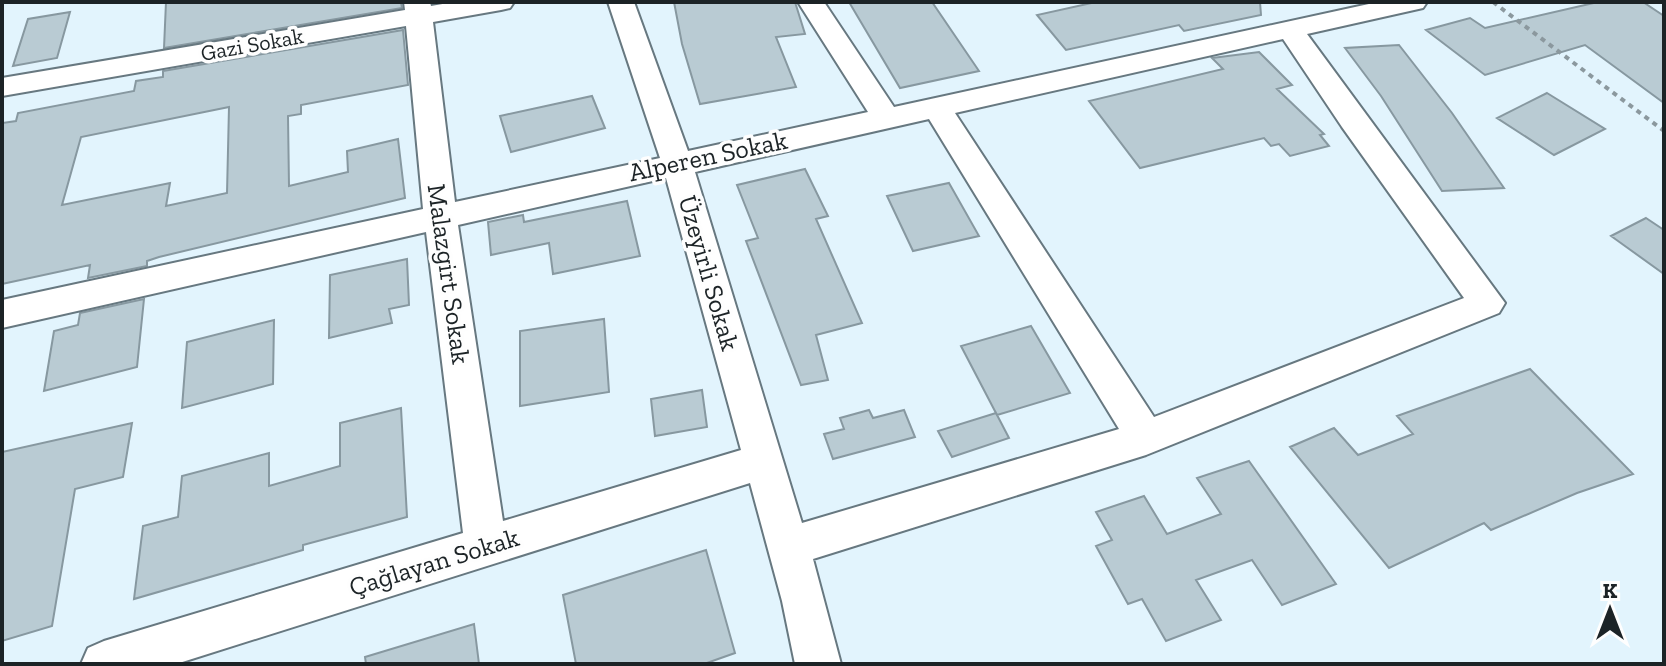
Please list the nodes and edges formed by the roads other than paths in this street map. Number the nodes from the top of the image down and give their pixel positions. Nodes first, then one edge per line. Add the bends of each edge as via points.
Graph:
1 (501, 2) edge
2 (621, 2) edge
3 (811, 2) edge
4 (1414, 2) edge
5 (418, 9) edge
6 (1290, 29) junction
7 (2, 87) edge
8 (936, 107) junction
9 (886, 117) junction
10 (677, 163) junction
11 (440, 216) junction
12 (2, 314) edge
13 (1146, 438) junction
14 (763, 461) junction
15 (486, 546) junction
16 (788, 547) junction
17 (104, 664) edge
18 (818, 664) edge

1 - 5 street, Gazi Sokak
2 - 10 street, Üzeyirli Sokak
3 - 9 street
4 - 6 street, Alperen Sokak
5 - 7 street, Gazi Sokak
5 - 11 street, Malazgirt Sokak
6 - 8 street, Alperen Sokak
6 - 13 street via 1487,303
8 - 9 street, Alperen Sokak
8 - 13 street
9 - 10 street, Alperen Sokak
10 - 11 street, Alperen Sokak
10 - 14 street, Üzeyirli Sokak
11 - 12 street, Alperen Sokak
11 - 15 street, Malazgirt Sokak
13 - 16 street
14 - 15 street, Çağlayan Sokak
14 - 16 street, Üzeyirli Sokak
15 - 17 street, Çağlayan Sokak
16 - 18 street, Üzeyirli Sokak

